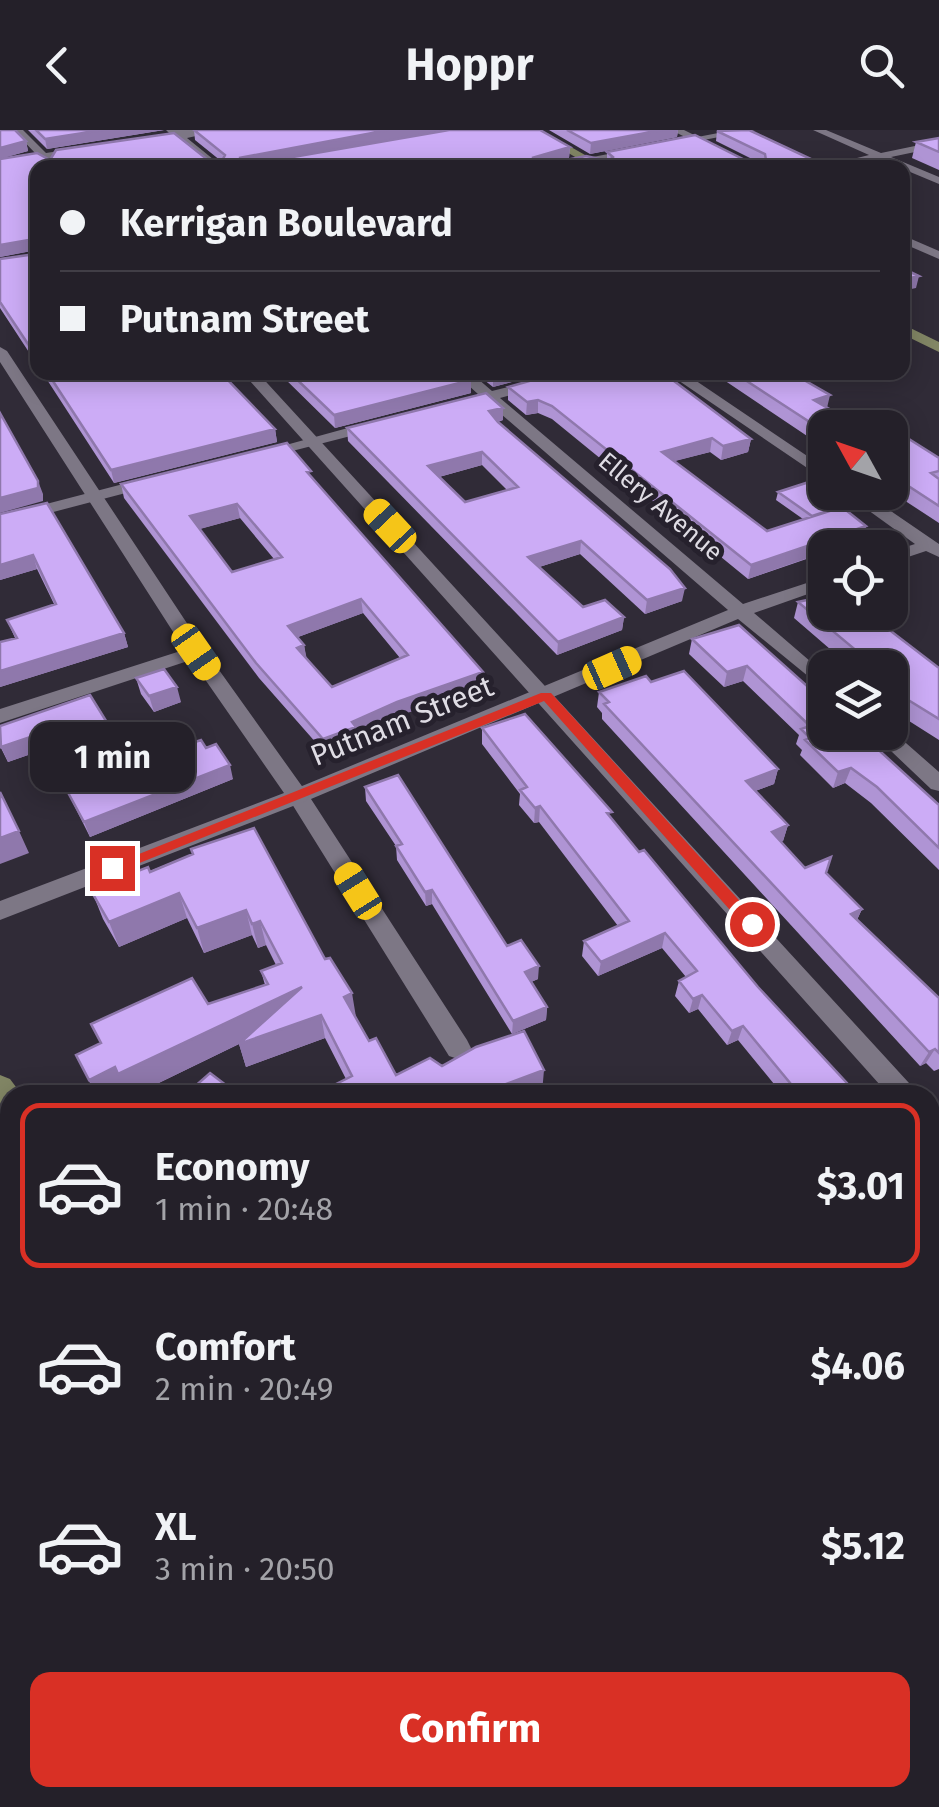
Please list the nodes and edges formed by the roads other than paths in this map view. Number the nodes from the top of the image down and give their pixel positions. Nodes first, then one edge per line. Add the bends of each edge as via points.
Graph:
1 (18, 130) edge
2 (218, 130) edge
3 (534, 130) edge
4 (676, 130) edge
5 (748, 130) edge
6 (818, 130) edge
7 (176, 133) edge
8 (696, 140) junction
9 (122, 144) edge
10 (939, 144) edge
11 (104, 147) edge
12 (43, 156) junction
13 (879, 156) junction
14 (587, 159) junction
15 (47, 160) edge
16 (208, 160) edge
17 (582, 160) edge
18 (739, 160) edge
19 (860, 160) edge
20 (889, 160) edge
21 (0, 163) edge
22 (910, 169) edge
23 (939, 181) edge
24 (910, 242) edge
25 (939, 255) edge
26 (910, 332) edge
27 (939, 348) edge
28 (0, 350) edge
29 (256, 380) edge
30 (470, 380) edge
31 (555, 380) edge
32 (685, 380) edge
33 (489, 397) junction
34 (436, 410) edge
35 (401, 419) edge
36 (312, 441) junction
37 (240, 460) edge
38 (808, 463) edge
39 (167, 478) edge
40 (95, 496) junction
41 (878, 510) edge
42 (0, 521) edge
43 (934, 548) edge
44 (908, 554) edge
45 (808, 588) edge
46 (742, 611) junction
47 (196, 652) junction
48 (808, 669) edge
49 (546, 696) junction
50 (0, 716) edge
51 (901, 750) edge
52 (939, 784) edge
53 (298, 796) junction
54 (0, 911) edge
55 (458, 1048) dead end
56 (897, 1085) edge

1 - 12 street
2 - 7 street
3 - 14 main road
4 - 8 street
5 - 8 street
6 - 13 street
7 - 9 street
7 - 16 street
8 - 14 street
8 - 18 street
10 - 13 street
11 - 12 street
12 - 15 street
12 - 21 street
13 - 19 street
13 - 20 street
14 - 17 street
22 - 23 street
24 - 25 street
26 - 27 main road
28 - 40 street
29 - 36 street
30 - 33 street, Ellery Avenue
31 - 33 street
32 - 38 street
33 - 34 street
33 - 46 street, Ellery Avenue
35 - 36 street
36 - 37 street
36 - 49 street
39 - 40 street
40 - 42 street
40 - 47 street
41 - 43 street
43 - 44 street
45 - 46 street, Putnam Street
46 - 48 street, Ellery Avenue
46 - 49 street, Putnam Street
47 - 50 street
47 - 53 street
49 - 53 street, Putnam Street
49 - 56 street
51 - 52 street
53 - 54 street, Putnam Street
53 - 55 street

